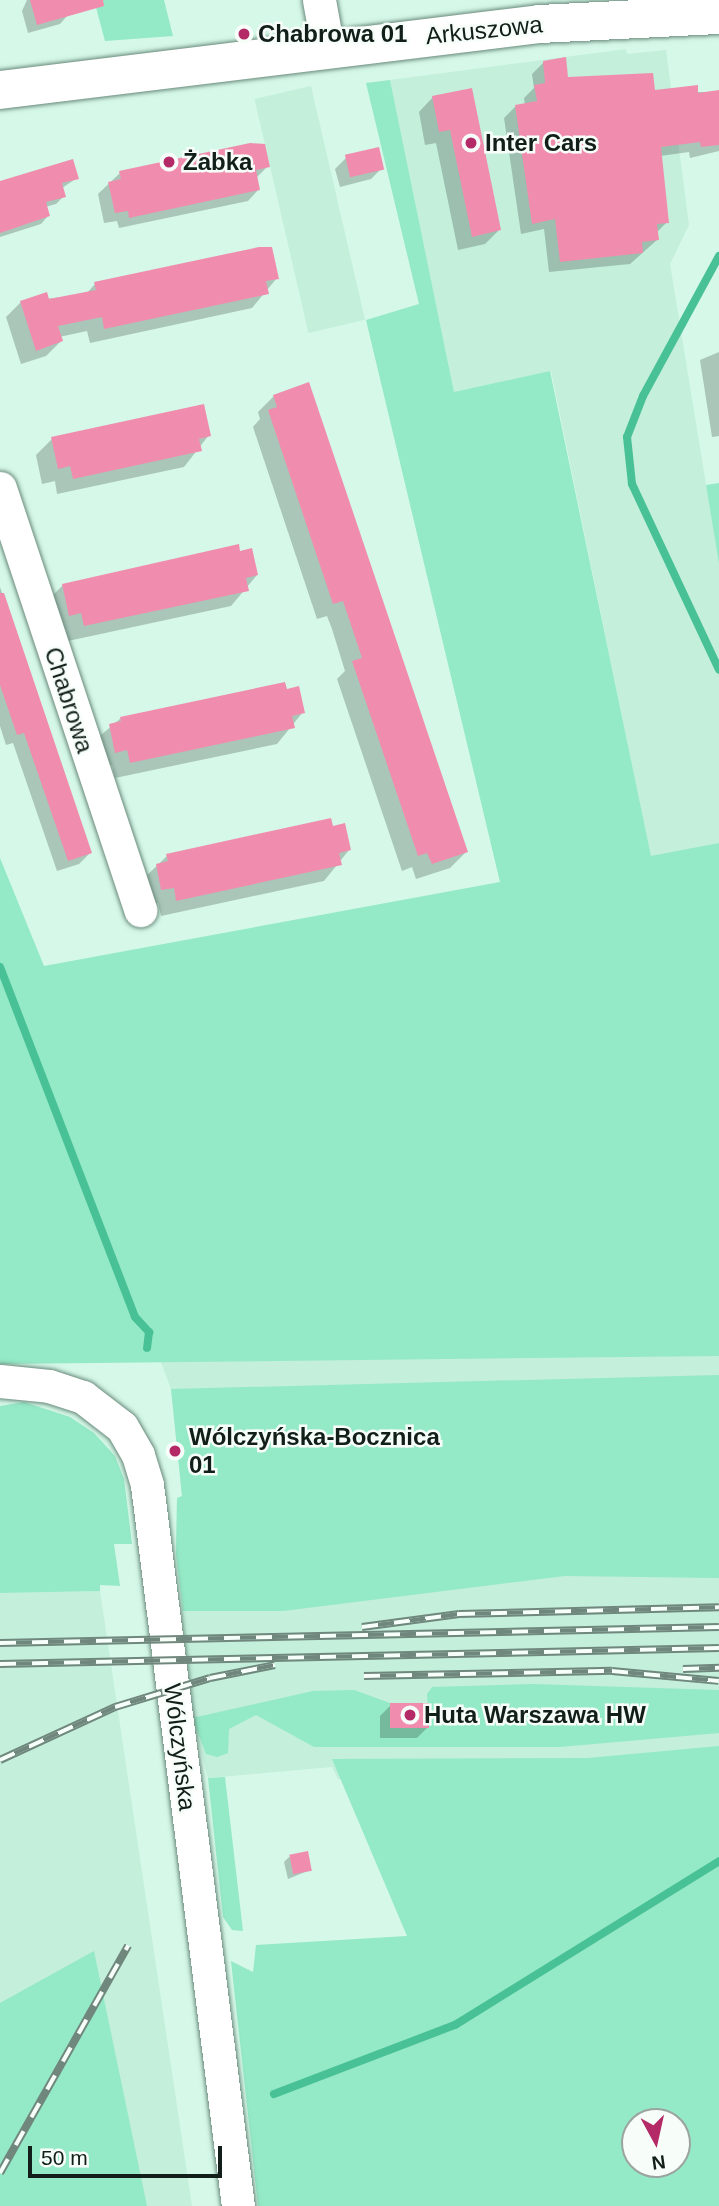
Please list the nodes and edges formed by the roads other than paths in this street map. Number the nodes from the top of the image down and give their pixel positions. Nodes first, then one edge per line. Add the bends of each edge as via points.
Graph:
1 (319, 0) edge
2 (719, 15) edge
3 (328, 50) junction
4 (0, 90) edge
5 (0, 488) edge
6 (140, 911) dead end
7 (0, 1381) edge
8 (238, 2206) edge

1 - 3 street
2 - 3 main road, Arkuszowa via 560,22
3 - 4 main road, Arkuszowa
5 - 6 street, Chabrowa
7 - 8 street, Wólczyńska via 49,1386 83,1397 122,1427 141,1465

